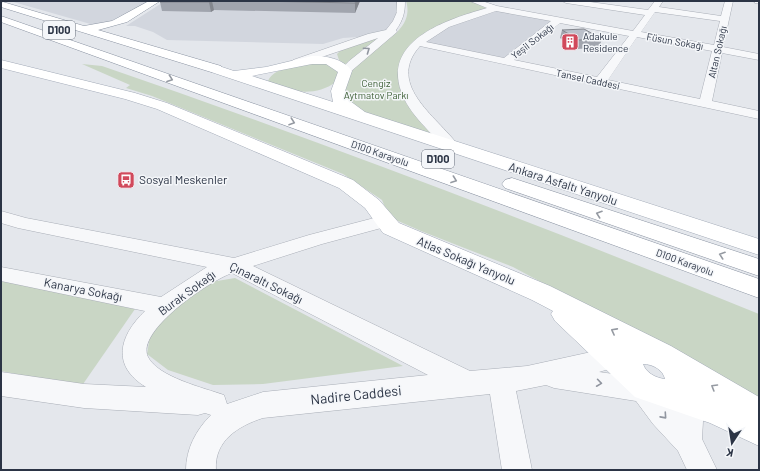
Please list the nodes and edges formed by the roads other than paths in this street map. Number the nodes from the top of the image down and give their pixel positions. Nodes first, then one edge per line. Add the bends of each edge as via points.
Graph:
1 (154, 1) edge
2 (161, 1) edge
3 (395, 1) edge
4 (401, 1) edge
5 (474, 1) edge
6 (482, 1) edge
7 (566, 1) edge
8 (729, 1) edge
9 (1, 4) edge
10 (496, 8) junction
11 (654, 8) edge
12 (1, 11) edge
13 (26, 12) junction
14 (1, 19) edge
15 (725, 19) junction
16 (558, 20) junction
17 (74, 26) junction
18 (392, 32) junction
19 (636, 34) junction
20 (371, 36) junction
21 (418, 43) junction
22 (122, 46) junction
23 (340, 48) junction
24 (718, 49) junction
25 (759, 57) edge
26 (297, 62) junction
27 (505, 62) junction
28 (1, 64) edge
29 (216, 69) junction
30 (275, 69) junction
31 (341, 72) junction
32 (600, 82) junction
33 (277, 89) junction
34 (705, 104) junction
35 (759, 115) edge
36 (368, 120) junction
37 (453, 148) junction
38 (488, 192) junction
39 (1, 217) edge
40 (385, 226) junction
41 (759, 247) edge
42 (234, 265) junction
43 (759, 268) edge
44 (1, 274) edge
45 (759, 289) edge
46 (541, 293) junction
47 (759, 304) edge
48 (165, 306) junction
49 (643, 374) junction
50 (547, 376) junction
51 (468, 383) junction
52 (500, 383) junction
53 (1, 384) edge
54 (214, 404) junction
55 (701, 405) junction
56 (247, 410) junction
57 (759, 414) edge
58 (759, 430) edge
59 (688, 441) junction
60 (201, 470) edge
61 (517, 470) edge
62 (702, 470) edge

1 - 17 main road via 124,21 112,25
2 - 22 main road via 113,32
3 - 20 street via 395,10 388,24
4 - 18 street via 400,15
5 - 10 street, Füsun Sokağı
6 - 10 street, Füsun Sokağı
7 - 11 street
8 - 15 street, Altan Sokağı
9 - 13 main road
10 - 16 street, Füsun Sokağı
10 - 21 street via 442,27
11 - 15 street
11 - 19 street
12 - 22 main road, D100 Karayolu / D100
13 - 17 main road
13 - 22 main road
14 -> 38 main road, D100 Karayolu / D100
15 - 24 street, Altan Sokağı
16 - 19 street, Füsun Sokağı
16 - 27 street, Yeşil Sokağı
17 - 22 main road
18 - 20 street
31 -> 18 street
19 - 24 street, Füsun Sokağı
19 - 32 street
20 - 23 street
21 - 27 street, Tansel Caddesi
21 - 37 street via 407,55 403,66 406,89 423,115
22 - 29 main road
43 -> 22 main road, D100 Karayolu / D100
23 - 26 street
23 - 31 street via 334,52 334,56
24 - 25 street, Füsun Sokağı
24 - 34 street, Altan Sokağı
26 - 30 main road
26 - 31 main road via 318,59
27 - 32 street, Tansel Caddesi
28 - 40 main road via 162,106 346,184 372,204
29 - 30 main road via 250,73
29 - 33 main road
30 - 33 main road via 267,73 262,80
31 - 33 main road via 327,91 301,93
31 - 36 main road via 339,100
32 - 34 street, Tansel Caddesi
33 - 36 main road
34 - 35 street, Tansel Caddesi
36 - 37 main road, Ankara Asfaltı Yanyolu
37 - 41 main road, Ankara Asfaltı Yanyolu
38 - 45 main road, D100 Karayolu / D100
38 - 47 main road
39 - 42 street, Çınaraltı Sokağı via 25,224
40 - 42 street, Burak Sokağı via 316,239
40 - 46 main road, Atlas Sokağı Yanyolu
42 - 48 street, Burak Sokağı via 209,275
42 - 51 street, Çınaraltı Sokağı
44 - 48 street, Kanarya Sokağı
46 - 49 main road, Atlas Sokağı Yanyolu
49 -> 46 main road, Atlas Sokağı Yanyolu
48 - 54 street, Burak Sokağı via 140,333 134,344 140,366 150,376
50 -> 49 street, Nadire Caddesi
49 - 50 street, Nadire Caddesi
49 - 55 main road, Atlas Sokağı Yanyolu
57 -> 49 main road
49 -> 59 street via 663,415
50 - 52 street, Nadire Caddesi
51 - 52 street, Nadire Caddesi
51 - 56 street, Nadire Caddesi via 263,405
52 - 61 street
53 - 54 street via 84,396
54 - 56 street
55 - 58 main road, Atlas Sokağı Yanyolu
55 - 59 street via 693,410 688,419
56 - 60 street, Nadire Caddesi via 222,423 211,436 204,451
59 - 62 street

